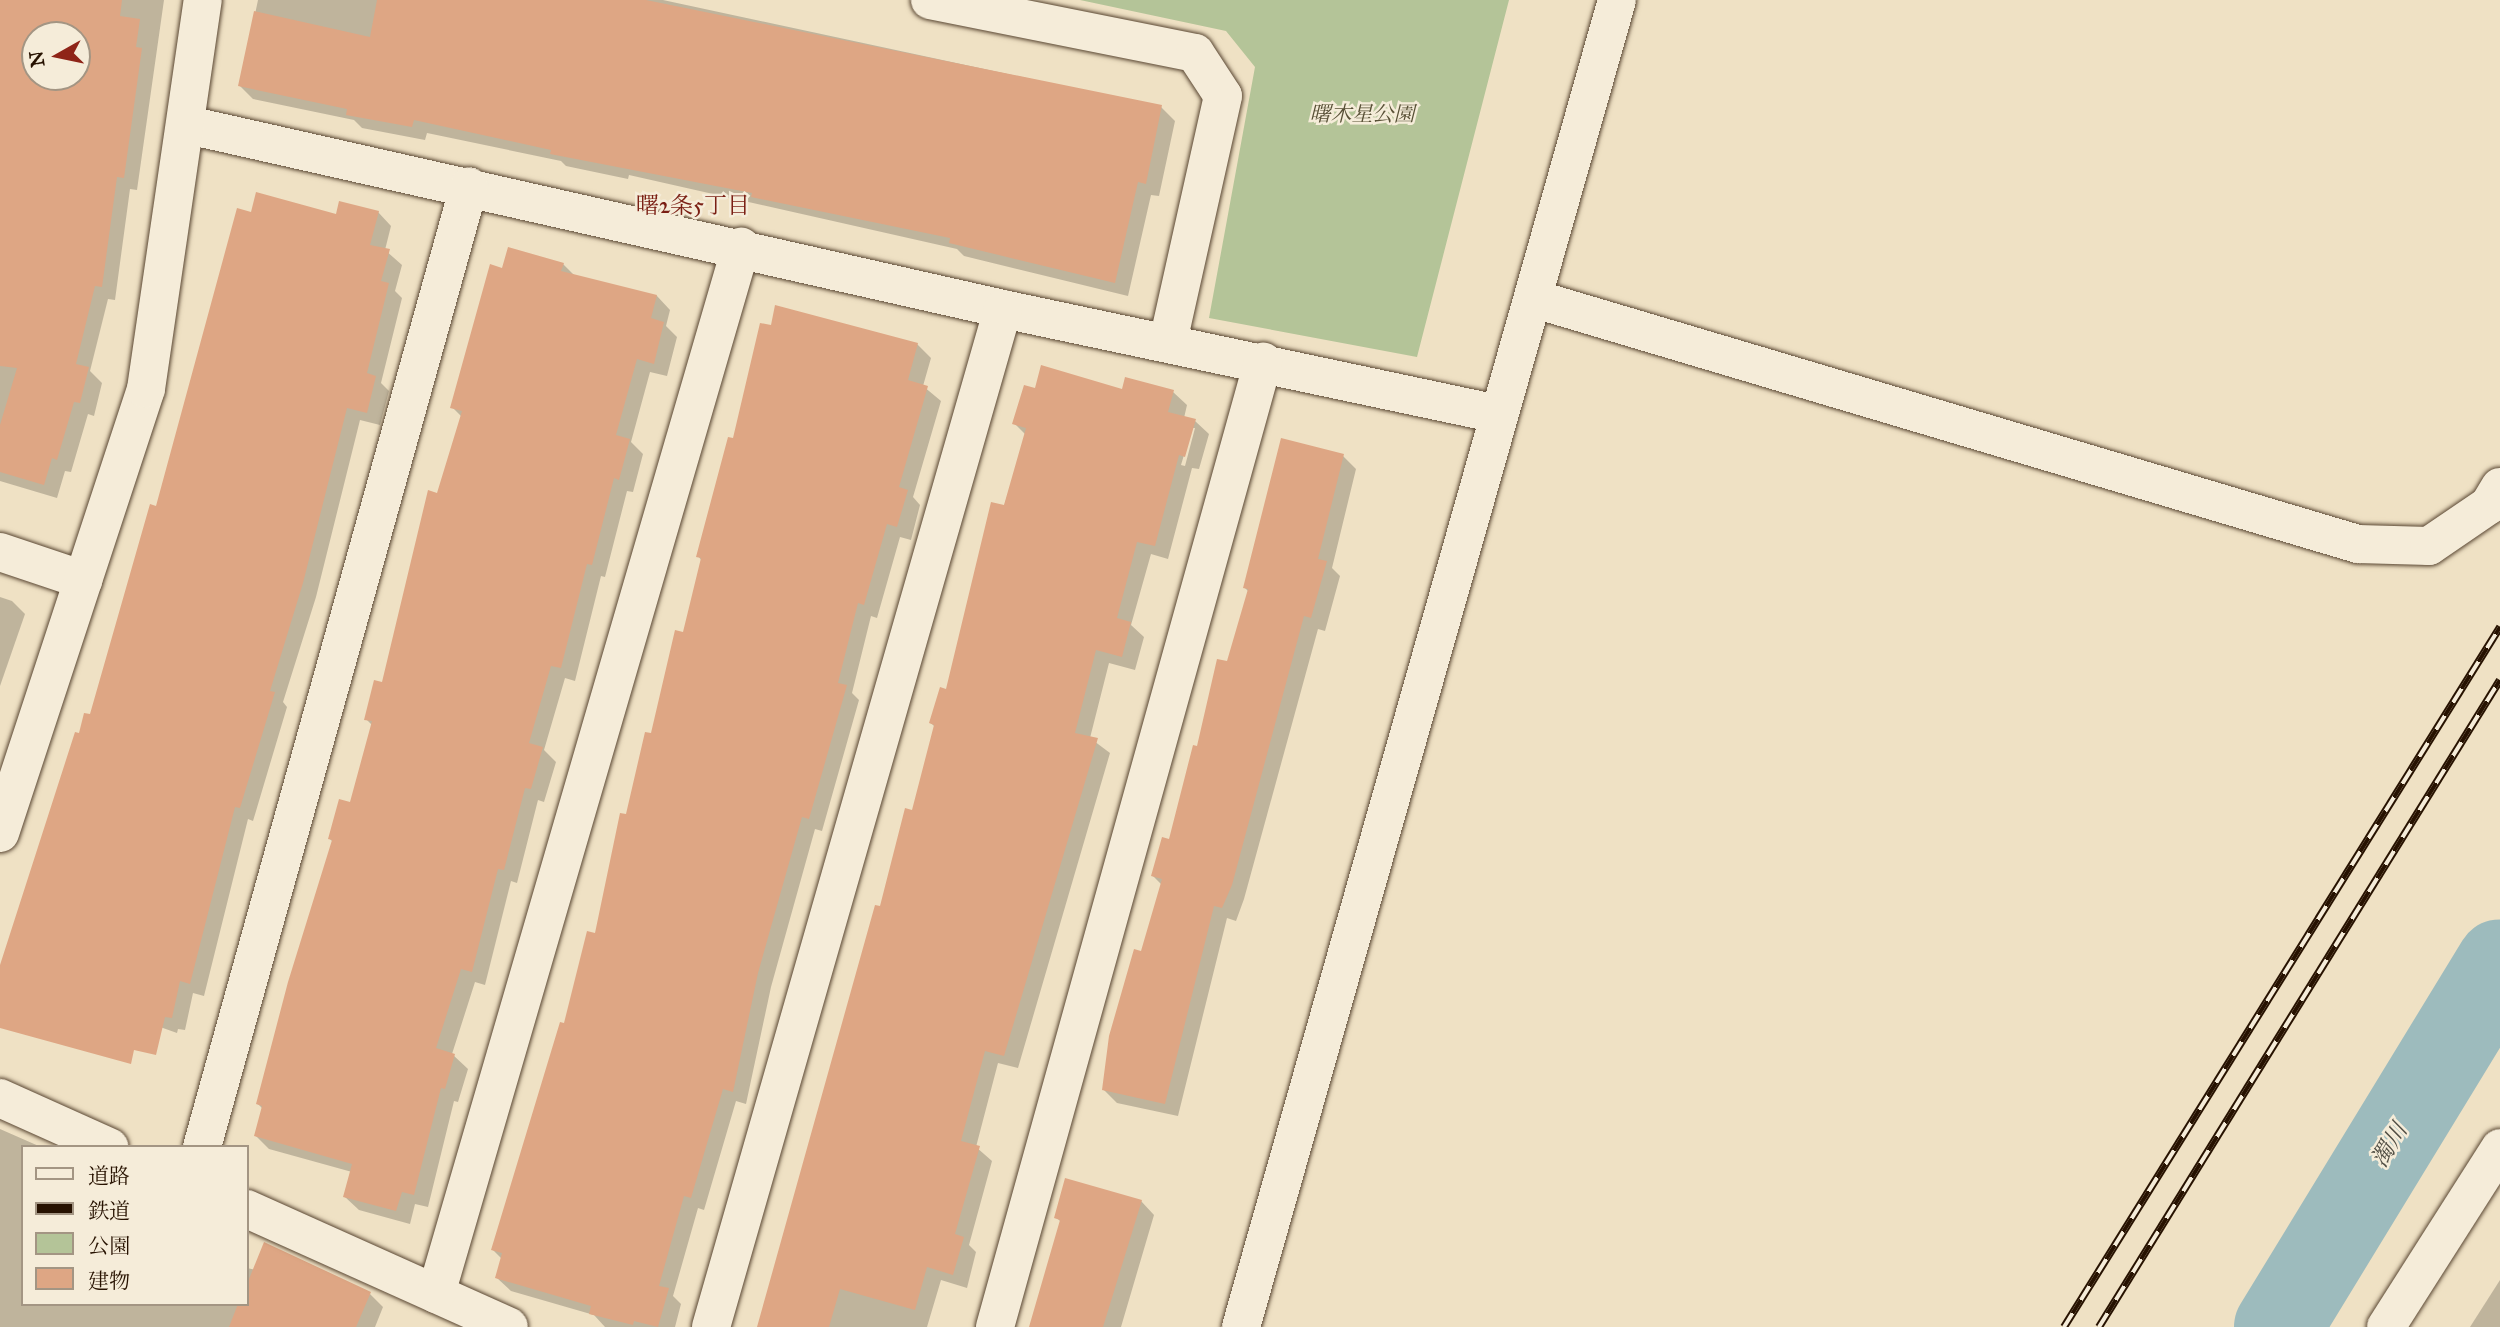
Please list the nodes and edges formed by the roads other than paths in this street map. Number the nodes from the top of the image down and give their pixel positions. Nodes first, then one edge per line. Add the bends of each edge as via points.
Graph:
1 (204, 0) edge
2 (930, 0) edge
3 (1618, 0) edge
4 (188, 125) junction
5 (469, 186) junction
6 (741, 247) junction
7 (1535, 299) junction
8 (1003, 309) junction
9 (1168, 342) junction
10 (1263, 362) junction
11 (1498, 414) junction
12 (2500, 487) edge
13 (0, 552) edge
14 (83, 580) junction
15 (0, 833) edge
16 (0, 1098) edge
17 (105, 1145) edge
18 (203, 1145) edge
19 (2500, 1148) edge
20 (248, 1209) edge
21 (436, 1294) junction
22 (509, 1327) edge
23 (711, 1327) edge
24 (995, 1327) edge
25 (1241, 1327) edge
26 (2386, 1327) edge

1 - 4 street
2 - 9 street via 1195,53 1223,96
3 - 7 street
4 - 5 street
4 - 14 street via 146,389
5 - 6 street
5 - 18 street
6 - 8 street
6 - 21 street
7 - 11 street
7 - 12 street via 2358,544 2429,546 2489,505
8 - 9 street
8 - 23 street
9 - 10 street
10 - 11 street
10 - 24 street
11 - 25 street
13 - 14 street
14 - 15 street
16 - 17 street
19 - 26 street
20 - 21 street
21 - 22 street

